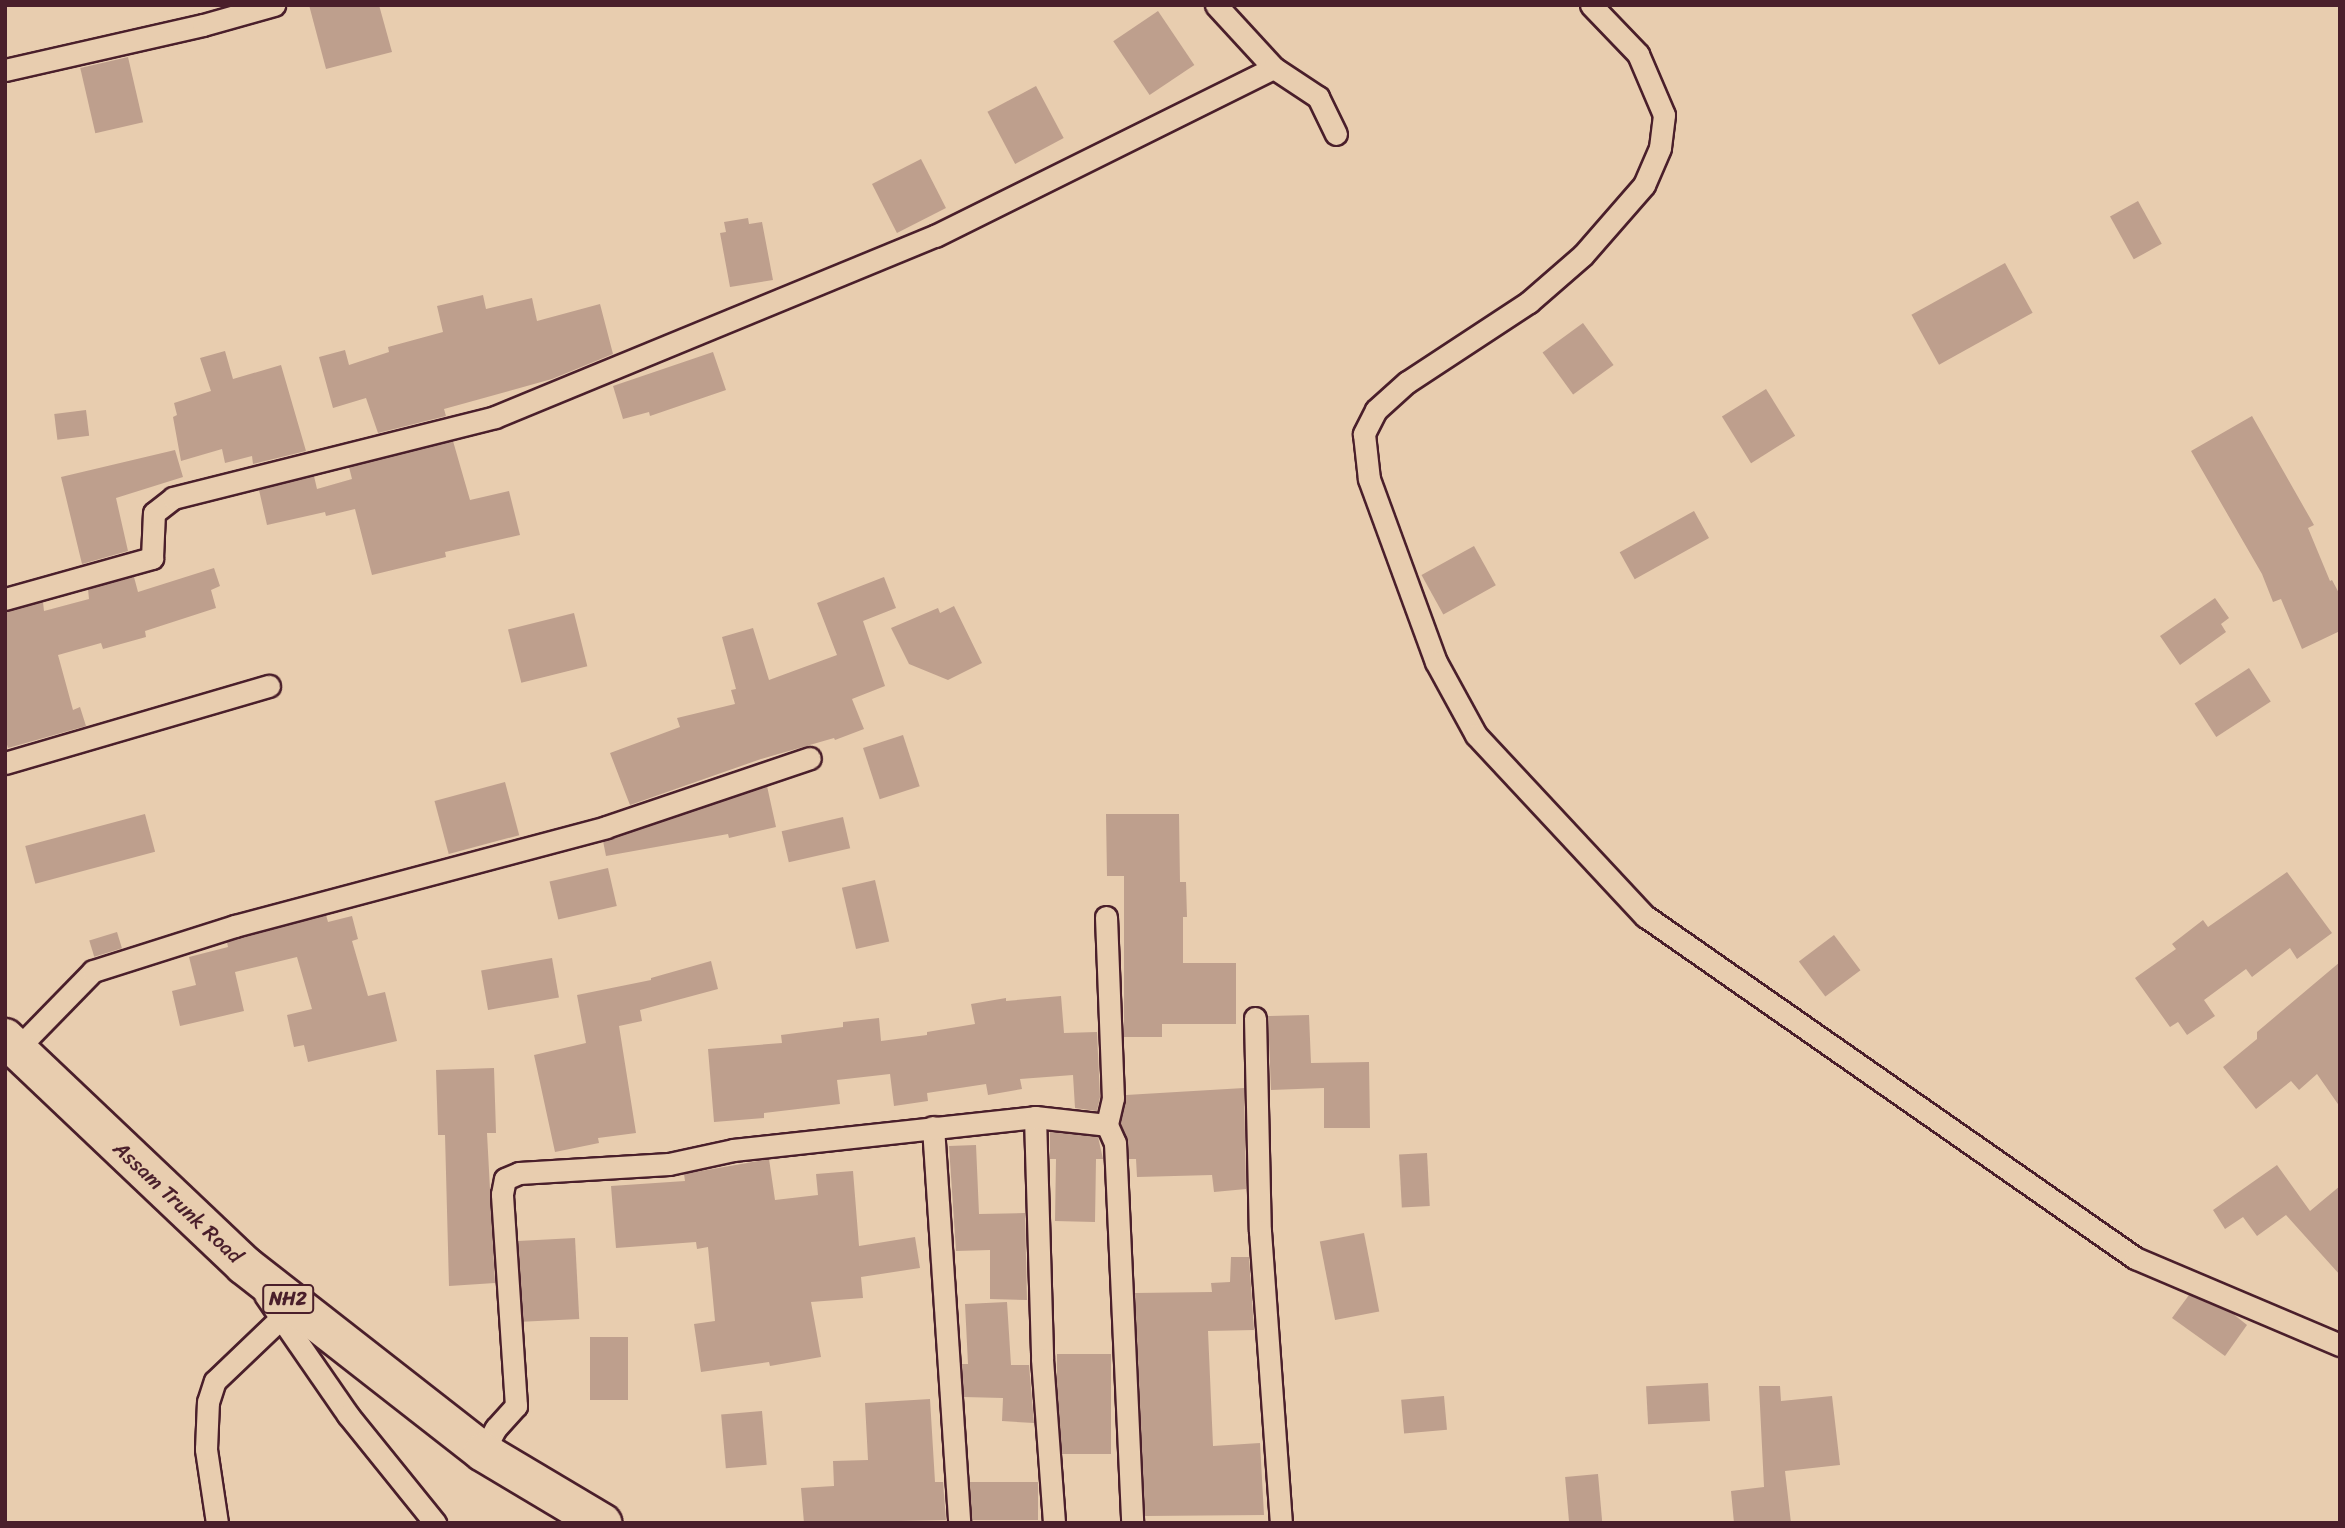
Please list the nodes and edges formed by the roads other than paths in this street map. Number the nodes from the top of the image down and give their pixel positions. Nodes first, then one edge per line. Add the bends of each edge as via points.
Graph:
1 (274, 5) edge
2 (1216, 5) edge
3 (1591, 5) edge
4 (1273, 68) junction
5 (5, 70) edge
6 (1336, 134) dead end
7 (5, 599) edge
8 (269, 686) dead end
9 (810, 758) dead end
10 (5, 763) edge
11 (1106, 917) dead end
12 (1255, 1018) dead end
13 (10, 1044) edge
14 (1035, 1117) junction
15 (1107, 1125) junction
16 (933, 1127) junction
17 (244, 1265) junction
18 (281, 1318) junction
19 (2340, 1345) edge
20 (483, 1451) junction
21 (217, 1523) edge
22 (435, 1523) edge
23 (602, 1523) edge
24 (959, 1523) edge
25 (1054, 1523) edge
26 (1132, 1523) edge
27 (1281, 1523) edge

1 - 5 street
2 - 4 street
3 - 19 street via 1638,54 1664,115 1660,148 1644,185 1583,255 1529,302 1407,382 1376,410 1364,434 1368,480 1436,663 1476,735 1645,916 2135,1258
4 - 6 street via 1318,97
4 - 7 street via 935,236 495,417 173,498 155,513 152,558
8 - 10 street
9 - 13 street via 606,827 235,926 93,971
11 - 15 street via 1113,1098
12 - 27 street via 1260,1231
13 - 17 highway, Assam Trunk Road / NH2
14 - 15 street
14 - 16 street
14 - 25 street via 1042,1359
15 - 26 street via 1115,1143
16 - 20 street via 733,1150 669,1164 519,1172 505,1179 502,1194 516,1406 496,1427
16 - 24 street
17 - 18 street
17 - 20 highway, Assam Trunk Road / NH2
18 - 21 street via 215,1381 208,1402 206,1449
18 - 22 street via 348,1415
20 - 23 highway, Assam Trunk Road / NH2

